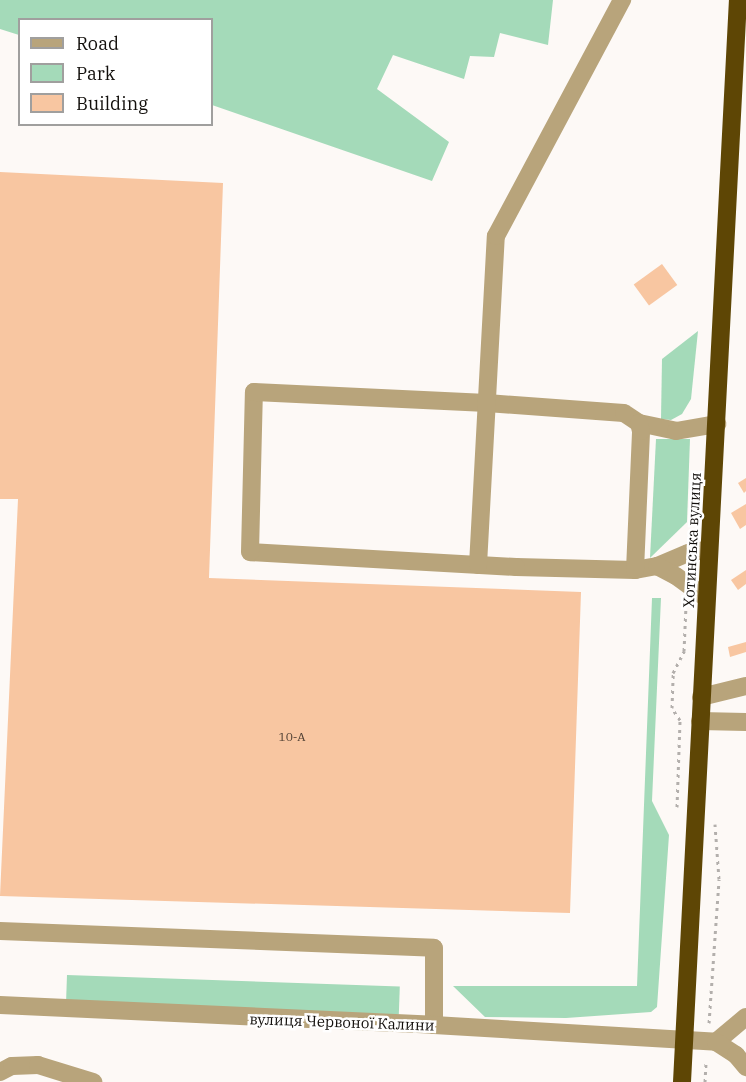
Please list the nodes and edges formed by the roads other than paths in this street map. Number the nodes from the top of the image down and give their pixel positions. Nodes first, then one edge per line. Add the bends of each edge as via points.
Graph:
1 (622, 0) edge
2 (738, 0) edge
3 (741, 50) edge
4 (487, 403) junction
5 (639, 423) junction
6 (717, 424) junction
7 (709, 549) junction
8 (478, 565) junction
9 (657, 566) junction
10 (635, 570) junction
11 (706, 598) junction
12 (746, 686) edge
13 (701, 697) junction
14 (700, 721) junction
15 (746, 722) edge
16 (0, 931) edge
17 (0, 1005) edge
18 (746, 1017) edge
19 (434, 1025) junction
20 (684, 1039) junction
21 (711, 1042) junction
22 (746, 1067) edge
23 (0, 1072) edge
24 (93, 1082) edge
25 (682, 1082) edge

1 - 4 street via 496,236
2 - 3 highway, Хотинська вулиця
3 - 6 highway, Хотинська вулиця
4 - 5 street via 624,413
4 - 8 street
4 - 8 street via 254,393 250,552
5 - 6 street via 676,431
5 - 10 street
6 - 7 highway, Хотинська вулиця
7 - 9 street
7 - 11 highway, Хотинська вулиця
8 - 10 street
9 - 10 street
9 - 11 street
11 - 13 highway, Хотинська вулиця
12 - 13 street
13 - 14 highway, Хотинська вулиця
14 - 15 street
14 - 20 highway, Хотинська вулиця
16 - 19 street via 434,948
17 - 19 street, вулиця Червоної Калини
18 - 21 street
19 - 20 street, вулиця Червоної Калини
20 - 21 street, вулиця Червоної Калини
20 - 25 highway, Хотинська вулиця
21 - 22 street via 736,1055
23 - 24 street via 12,1066 38,1065

